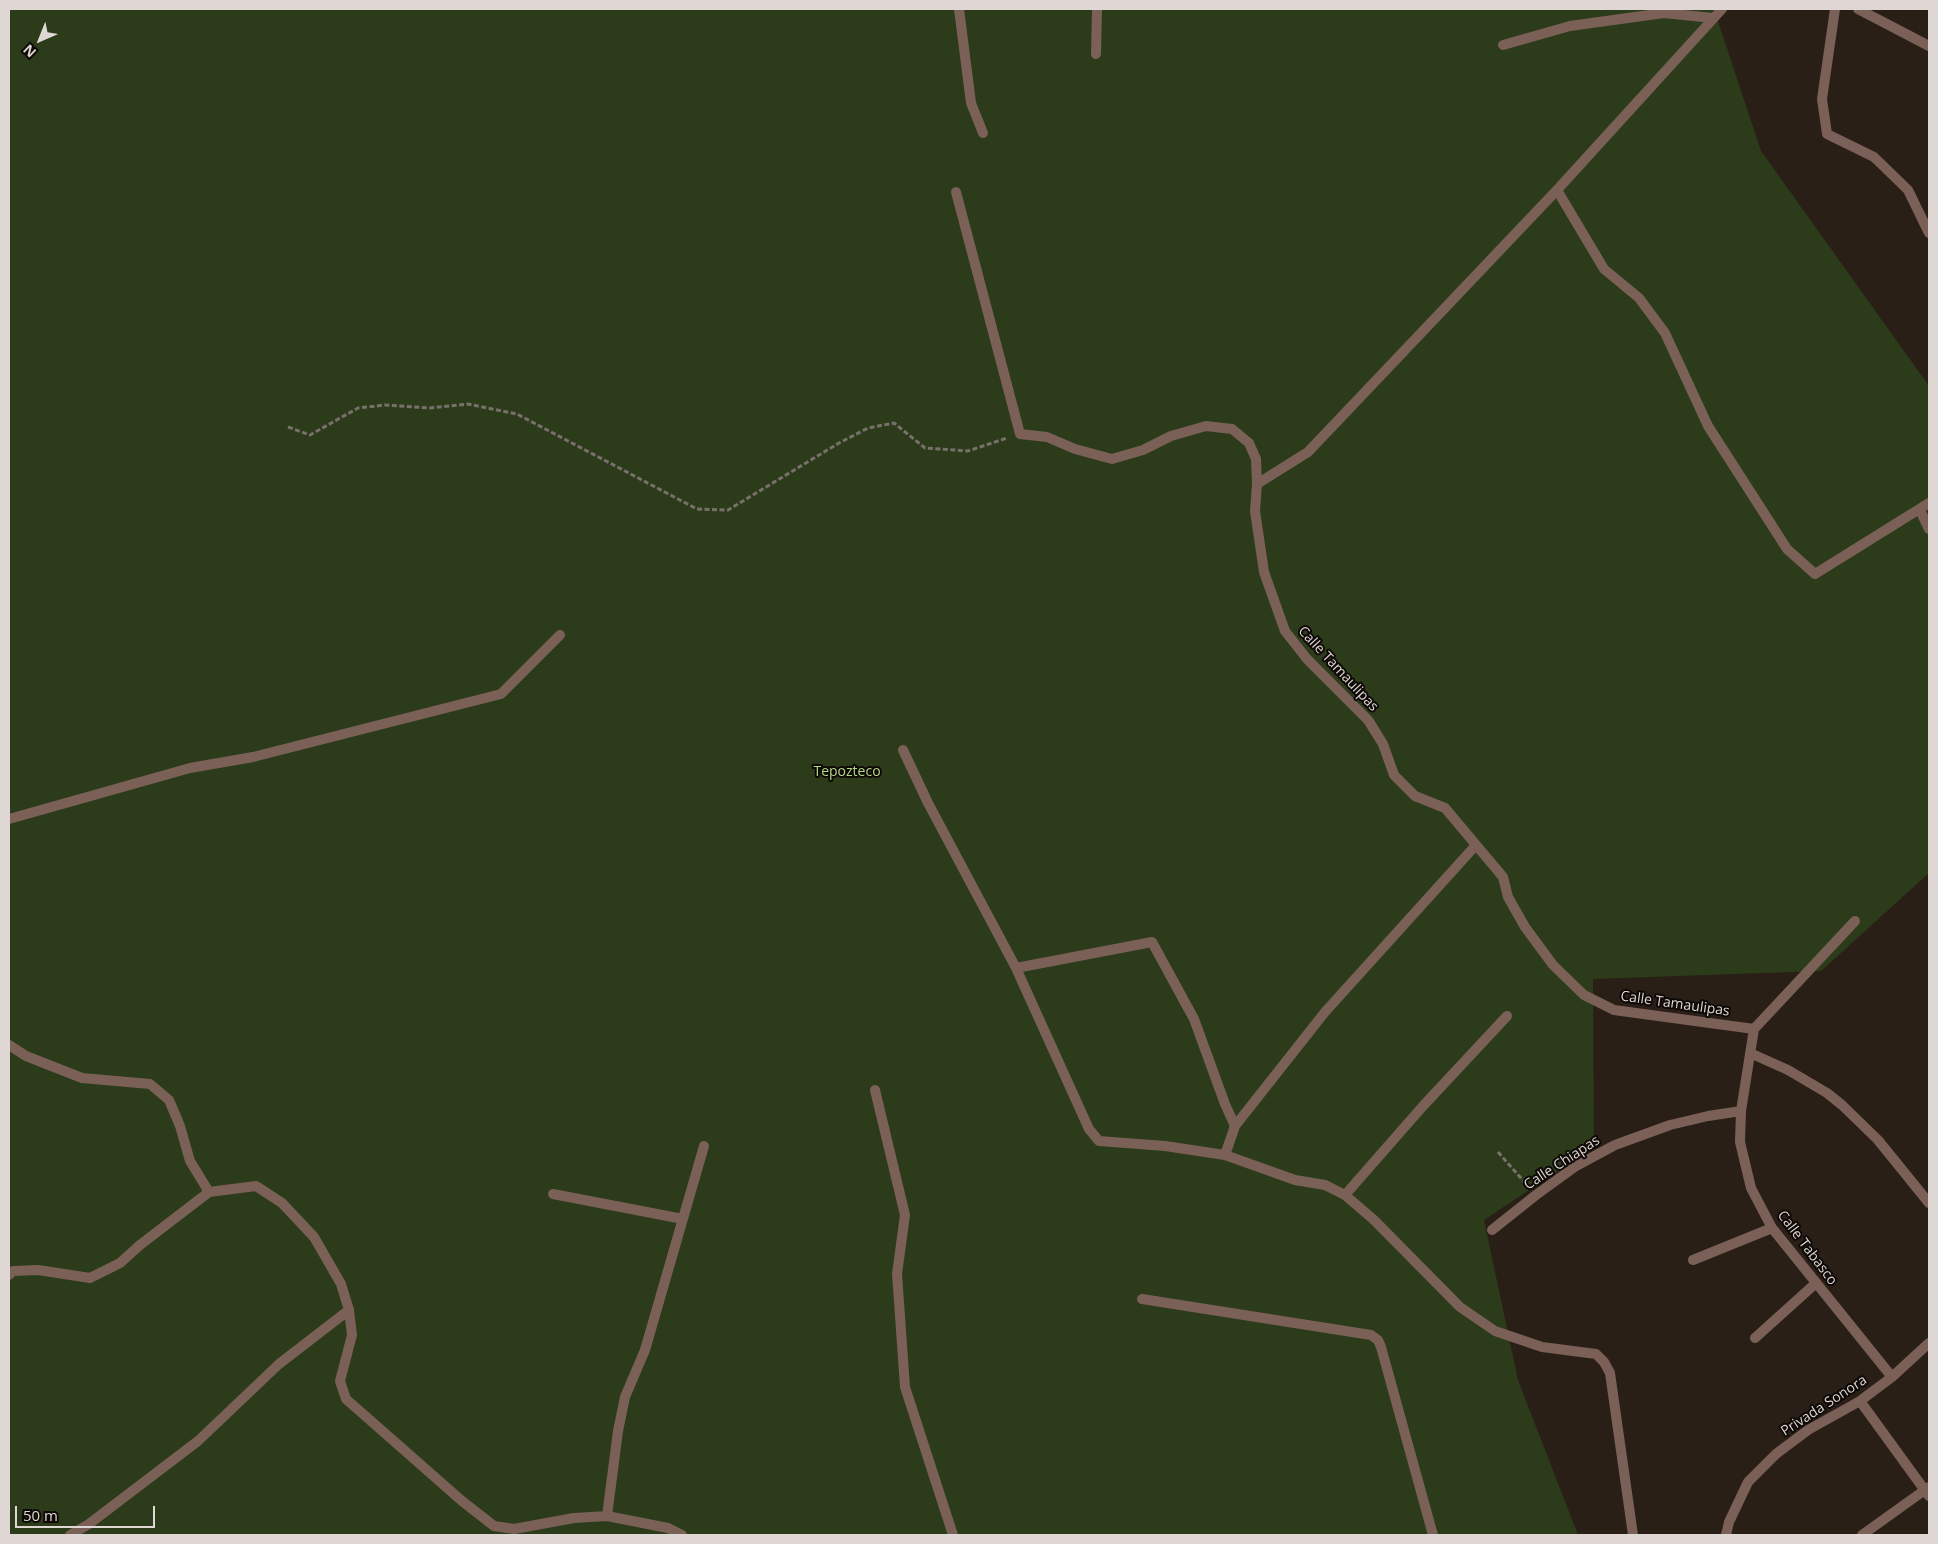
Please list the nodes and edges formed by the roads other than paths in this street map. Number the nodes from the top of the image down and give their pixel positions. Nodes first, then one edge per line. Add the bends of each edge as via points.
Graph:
1 (959, 9) edge
2 (1097, 9) edge
3 (1722, 9) edge
4 (1835, 9) edge
5 (1858, 9) edge
6 (1713, 18) junction
7 (1503, 45) dead end
8 (1929, 46) edge
9 (1096, 54) dead end
10 (983, 133) dead end
11 (1557, 190) junction
12 (956, 192) dead end
13 (1929, 233) edge
14 (1257, 484) junction
15 (1929, 503) edge
16 (1920, 510) junction
17 (1929, 529) edge
18 (560, 636) dead end
19 (903, 750) dead end
20 (9, 819) edge
21 (1476, 845) junction
22 (1855, 921) dead end
23 (1016, 968) junction
24 (1507, 1016) dead end
25 (1754, 1029) junction
26 (9, 1045) edge
27 (1750, 1053) junction
28 (875, 1090) dead end
29 (1741, 1111) junction
30 (1235, 1126) junction
31 (704, 1146) dead end
32 (1225, 1155) junction
33 (210, 1192) junction
34 (553, 1194) dead end
35 (1345, 1195) junction
36 (1929, 1204) edge
37 (684, 1219) junction
38 (1772, 1228) junction
39 (1492, 1230) dead end
40 (1693, 1260) dead end
41 (9, 1275) edge
42 (1816, 1283) junction
43 (1142, 1299) dead end
44 (349, 1310) junction
45 (1755, 1338) dead end
46 (1929, 1343) edge
47 (1892, 1377) junction
48 (1860, 1401) junction
49 (1928, 1491) edge
50 (607, 1516) junction
51 (70, 1535) edge
52 (682, 1535) edge
53 (953, 1535) edge
54 (1433, 1535) edge
55 (1633, 1535) edge
56 (1726, 1535) edge
57 (1862, 1535) edge

1 - 10 street via 971,103
2 - 9 street
3 - 6 street
4 - 13 street via 1822,98 1827,134 1874,158 1908,190
5 - 8 street
6 - 7 street via 1664,13 1570,26
6 - 11 street
11 - 14 street via 1308,452
11 - 16 street via 1604,269 1639,298 1665,333 1708,426 1787,549 1808,568 1815,574
12 - 14 street, Calle Tamaulipas via 1020,434 1047,437 1112,459 1206,426 1232,429 1249,443 1256,459
14 - 21 street, Calle Tamaulipas via 1255,511 1264,572 1285,631 1307,659 1368,720 1383,744 1394,775 1415,796 1445,808
15 - 16 street
16 - 17 street
18 - 20 street via 501,694 253,757 190,768
19 - 23 street
21 - 25 street, Calle Tamaulipas via 1503,877 1508,897 1553,965 1584,995 1614,1010
21 - 30 street via 1325,1012
22 - 25 street
23 - 30 street via 1152,942 1194,1019
23 - 32 street via 1089,1129 1099,1141
24 - 35 street
25 - 27 street, Calle Tabasco
26 - 33 street via 26,1056 82,1078 150,1084 169,1100 190,1161
27 - 29 street, Calle Tabasco
27 - 36 street via 1788,1070 1842,1105 1878,1140
28 - 53 street via 905,1215 897,1274 905,1387
29 - 38 street, Calle Tabasco via 1740,1142 1751,1188
29 - 39 street, Calle Chiapas via 1670,1125 1615,1145 1576,1166
30 - 32 street
31 - 37 street
32 - 35 street via 1295,1180 1325,1185
33 - 41 street via 120,1263 90,1278 38,1270 13,1271
33 - 44 street via 256,1186 282,1203 314,1237 341,1284
34 - 37 street
35 - 55 street via 1460,1307 1495,1331 1542,1347 1596,1354 1604,1362 1610,1373
37 - 50 street via 645,1350 624,1397
38 - 40 street
38 - 42 street, Calle Tabasco
42 - 45 street
42 - 47 street, Calle Tabasco
43 - 54 street via 1371,1336 1378,1340
44 - 50 street via 352,1335 340,1381 346,1399 462,1501 494,1526 514,1529 574,1518
44 - 51 street via 279,1364 198,1441
46 - 47 street
47 - 48 street, Privada Sonora
48 - 49 street
48 - 56 street, Privada Sonora via 1808,1430 1776,1454 1748,1482
49 - 57 street
50 - 52 street via 668,1528

